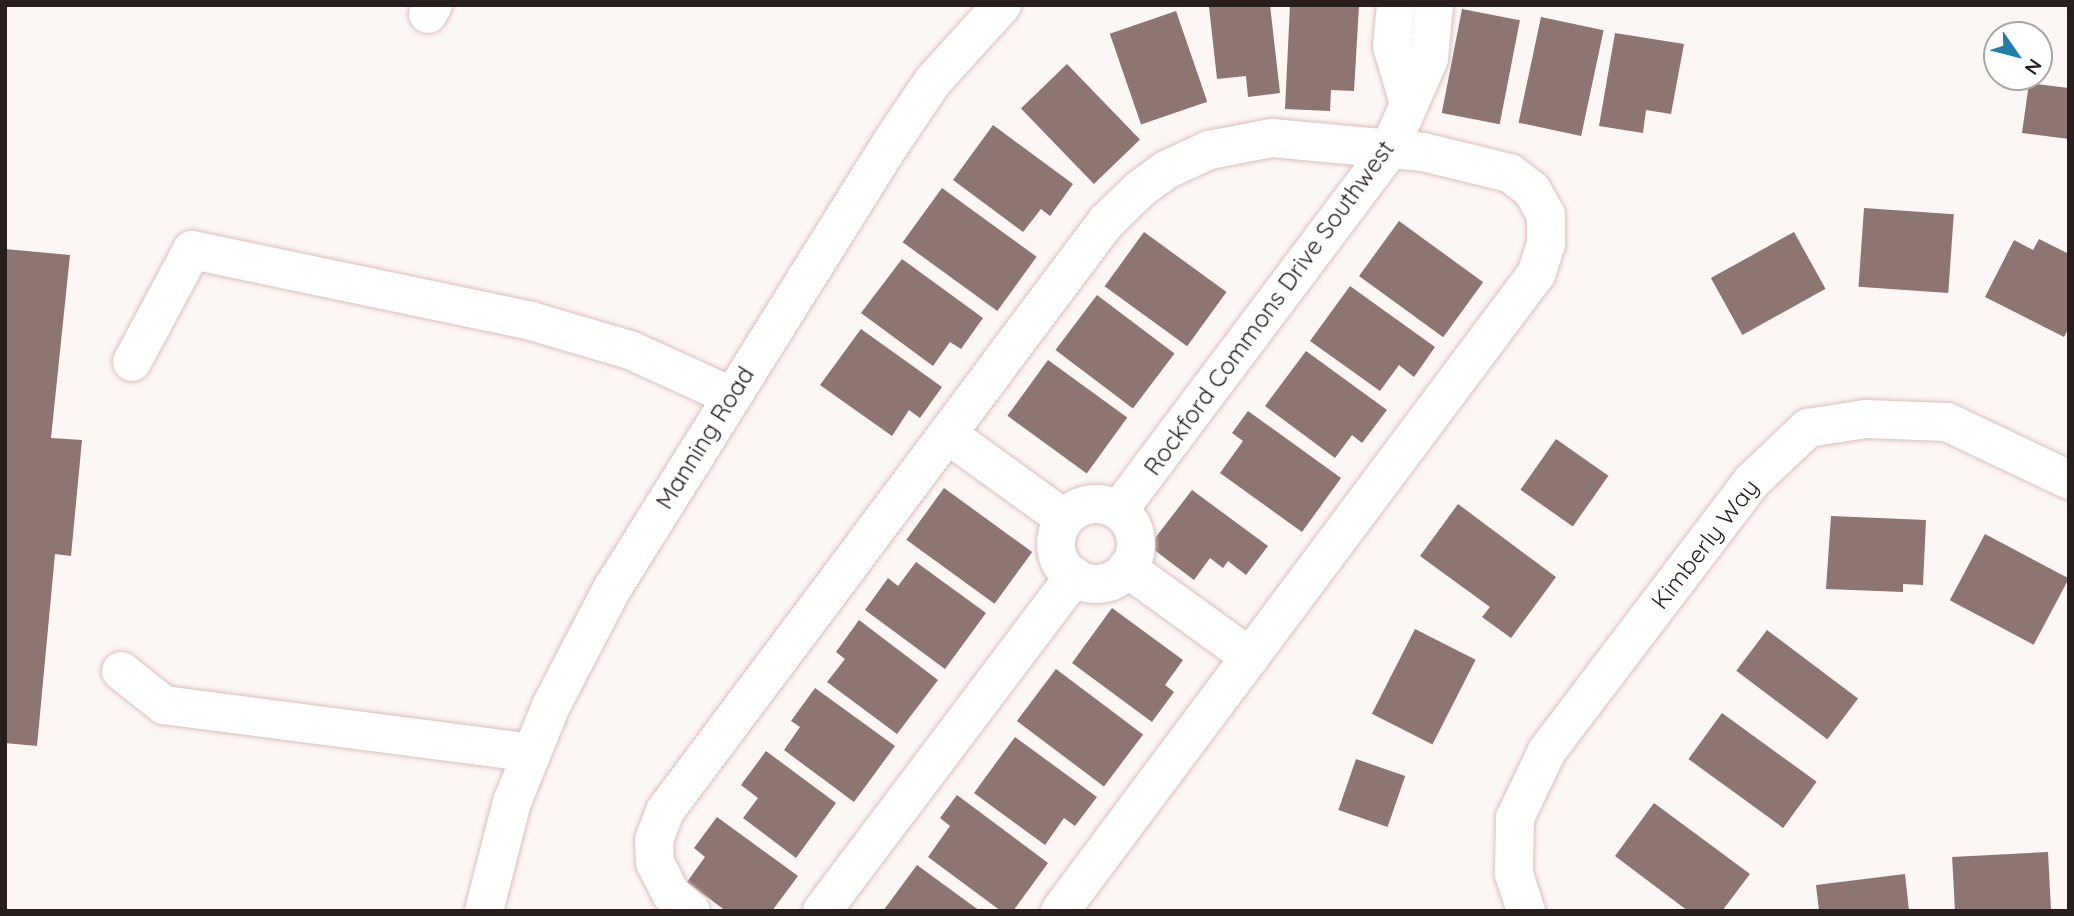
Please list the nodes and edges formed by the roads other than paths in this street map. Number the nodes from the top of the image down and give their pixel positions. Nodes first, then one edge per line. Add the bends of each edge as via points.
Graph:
1 (1002, 5) edge
2 (1396, 5) edge
3 (1434, 5) edge
4 (1408, 100) junction
5 (1389, 150) junction
6 (132, 362) dead end
7 (731, 396) junction
8 (947, 433) junction
9 (2069, 480) edge
10 (1119, 510) junction
11 (1065, 519) junction
12 (1128, 568) junction
13 (1074, 576) junction
14 (1250, 657) junction
15 (121, 671) dead end
16 (532, 753) junction
17 (484, 911) edge
18 (691, 911) edge
19 (822, 911) edge
20 (1060, 911) edge
21 (1527, 911) edge

1 - 7 street, Manning Road via 933,81
2 - 4 street via 1392,46
3 - 4 street, Rockford Commons Drive Southwest via 1429,60
4 - 5 street, Rockford Commons Drive Southwest via 1405,120
5 - 8 street via 1264,139 1225,145 1166,170 1106,222
5 - 10 street, Rockford Commons Drive Southwest
5 - 14 street via 1468,160 1523,181 1546,215 1543,258 1527,286
6 - 7 street via 192,250 531,321 631,350
7 - 16 street, Manning Road via 579,648
8 - 11 street
8 - 18 street via 660,821 653,840 655,863 671,894
9 - 21 street, Kimberly Way via 1947,422 1865,419 1808,428 1751,482 1547,751 1515,818 1514,873
10 - 11 street via 1090,504
10 - 12 street via 1135,529 1136,545
11 - 13 street via 1055,543 1059,559
12 - 13 street via 1111,581 1095,584
12 - 14 street
13 - 19 street
14 - 20 street
15 - 16 street via 163,705
16 - 17 street, Manning Road via 509,813

